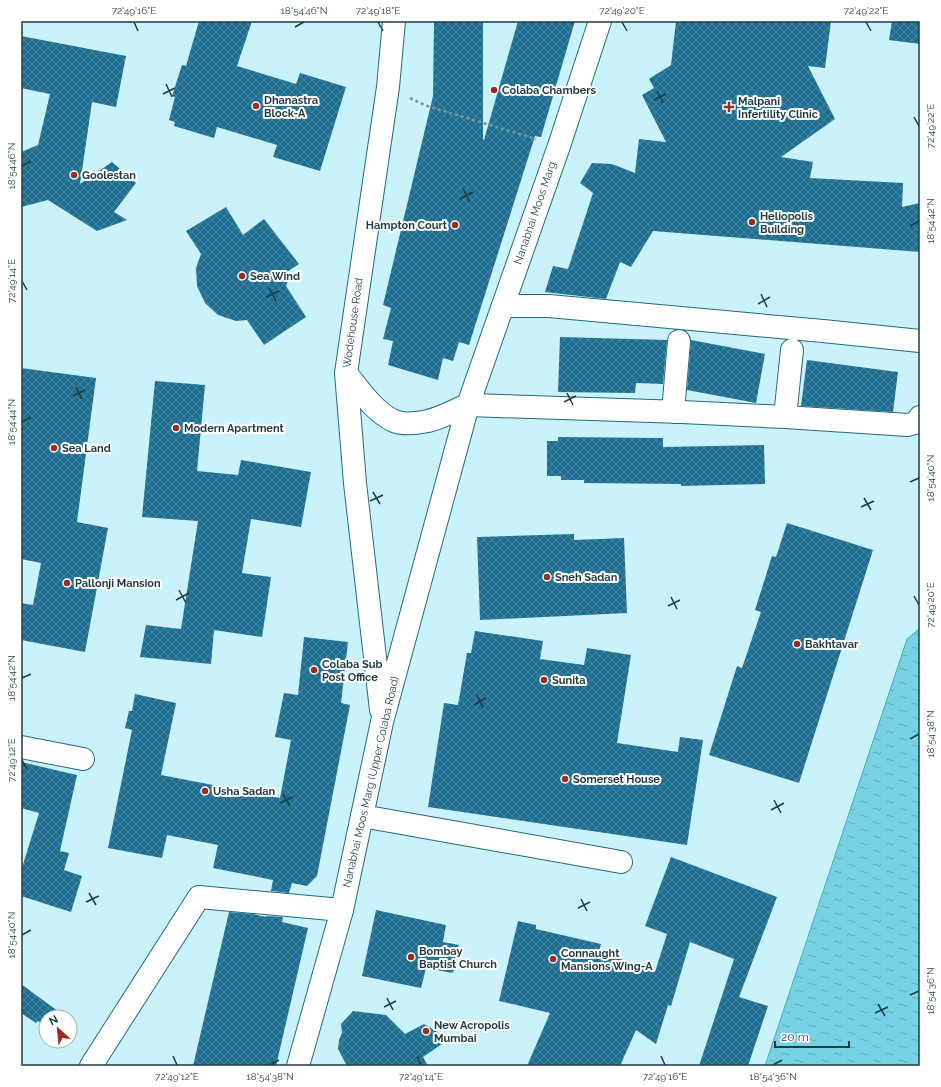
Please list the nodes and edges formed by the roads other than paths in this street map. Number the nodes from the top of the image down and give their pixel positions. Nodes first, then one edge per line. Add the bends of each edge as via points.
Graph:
1 (394, 21) edge
2 (600, 21) edge
3 (503, 306) junction
4 (679, 341) dead end
5 (920, 341) edge
6 (792, 350) dead end
7 (346, 373) junction
8 (468, 405) junction
9 (672, 412) junction
10 (785, 417) junction
11 (920, 417) edge
12 (382, 722) junction
13 (21, 747) edge
14 (84, 759) dead end
15 (362, 816) junction
16 (621, 862) dead end
17 (342, 910) junction
18 (91, 1066) edge
19 (298, 1066) edge

1 - 7 main road, Wodehouse Road via 388,87
2 - 3 main road, Nanabhai Moos Marg
3 - 5 main road via 549,306
3 - 8 main road, Nanabhai Moos Marg
4 - 9 main road
6 - 10 main road
7 - 8 main road via 380,412 395,421 429,421
7 - 12 main road, Wodehouse Road via 355,483
8 - 9 main road
8 - 12 main road, Nanabhai Moos Marg (Upper Colaba Road)
9 - 10 main road
10 - 11 main road via 908,425 915,423
12 - 15 main road, Nanabhai Moos Marg (Upper Colaba Road)
13 - 14 main road
15 - 16 main road
15 - 17 main road, Nanabhai Moos Marg (Upper Colaba Road)
17 - 18 main road via 199,897
17 - 19 main road, Nanabhai Moos Marg (Upper Colaba Road)

